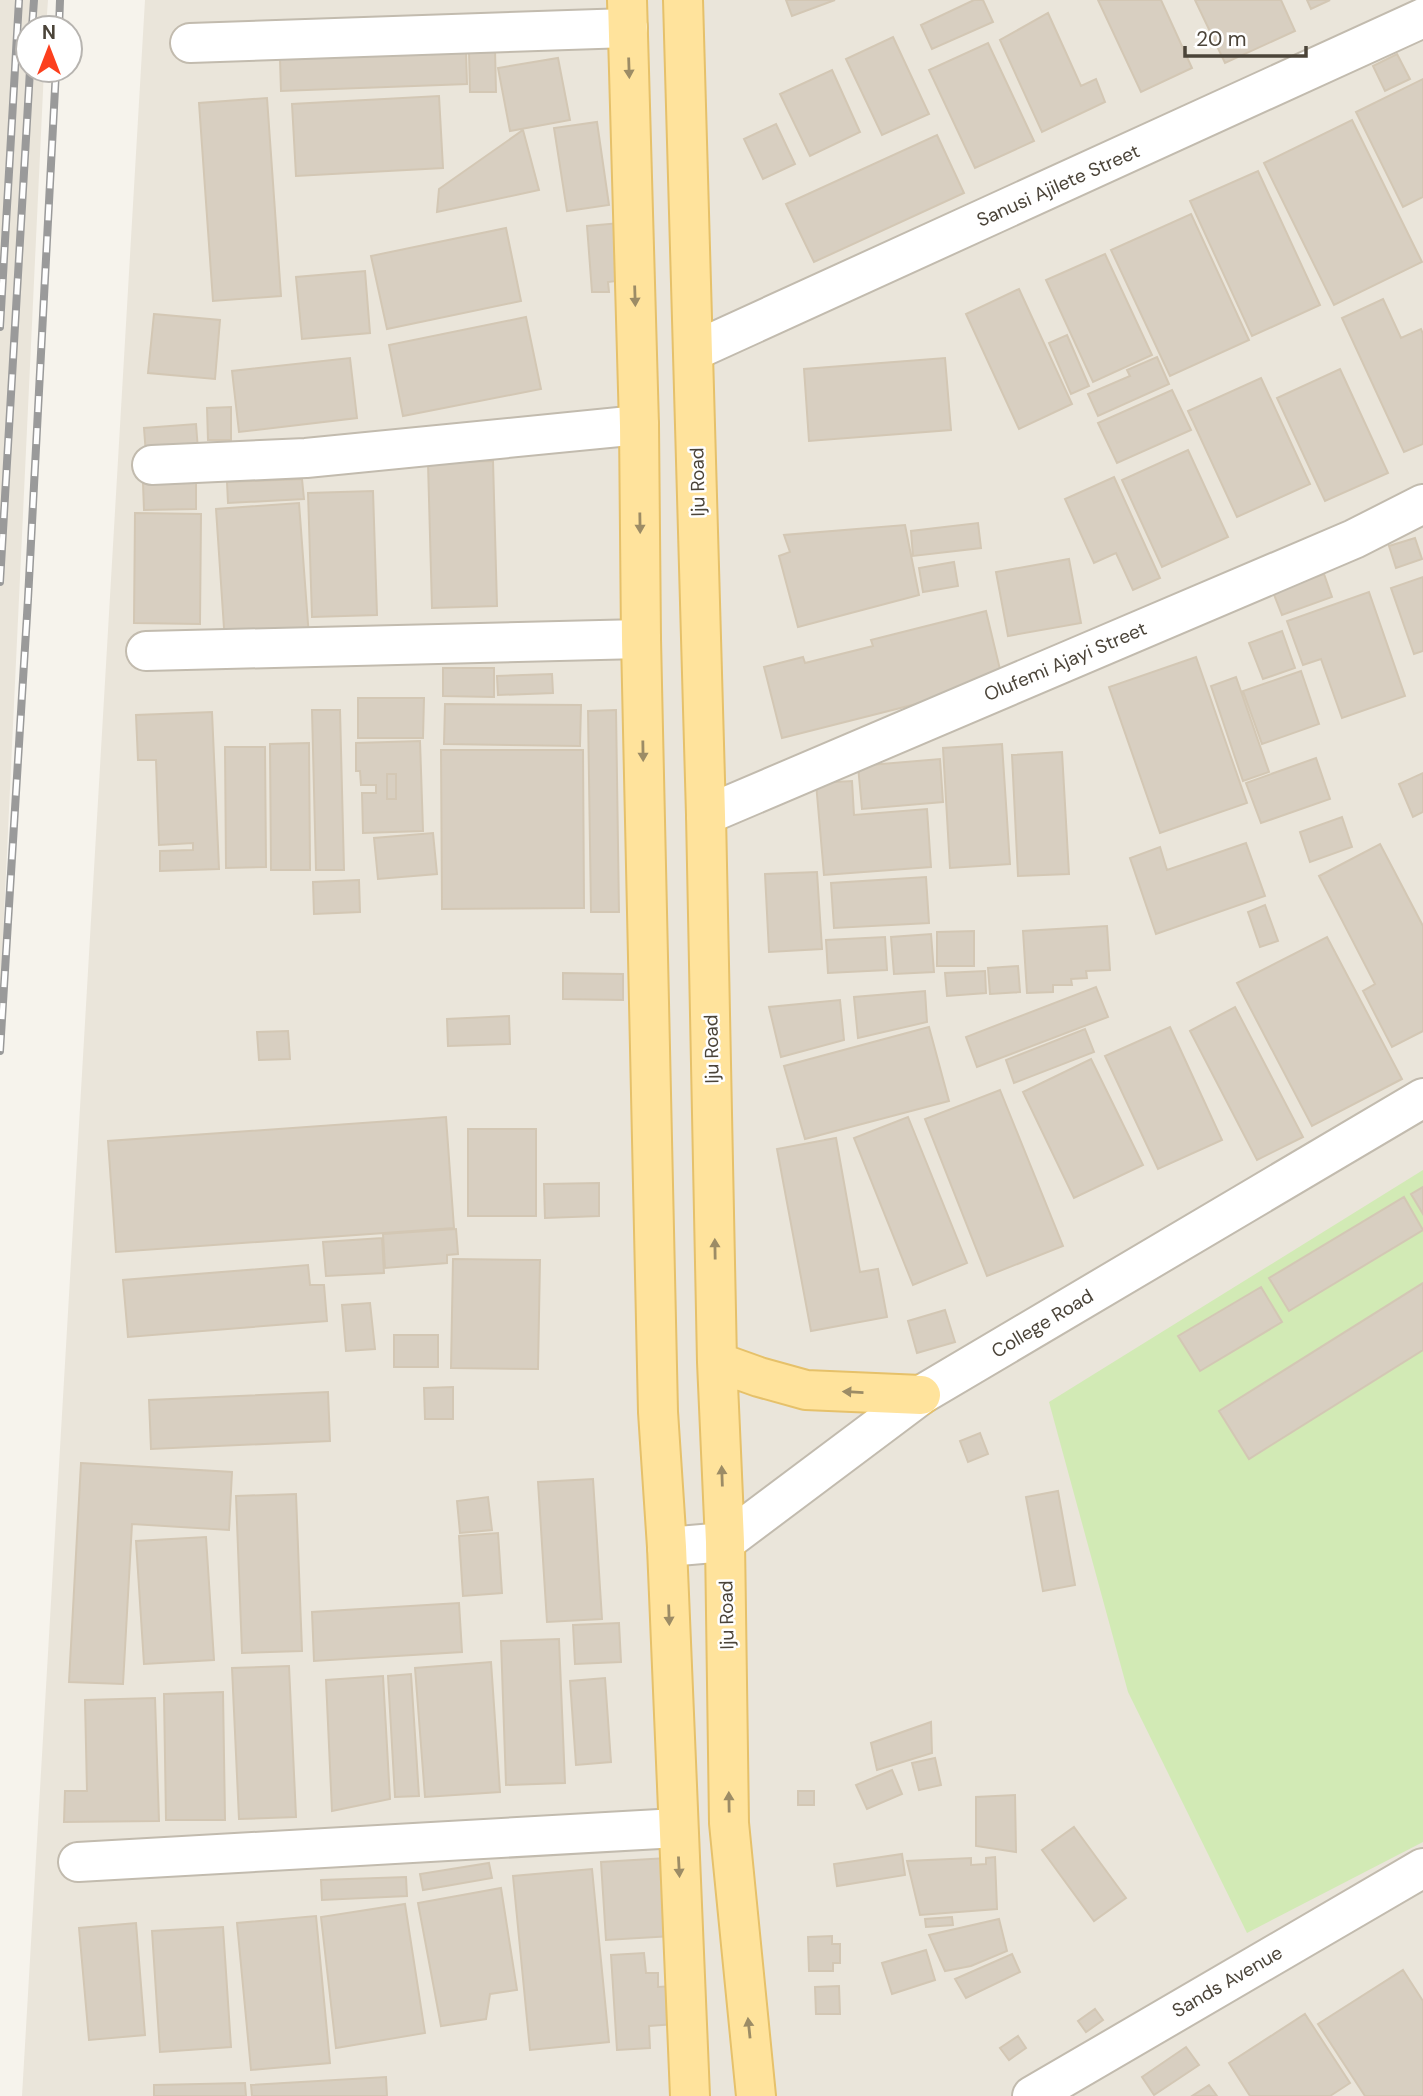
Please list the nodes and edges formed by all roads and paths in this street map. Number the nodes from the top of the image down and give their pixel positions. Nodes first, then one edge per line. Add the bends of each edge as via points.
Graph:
1 (683, 0) edge
2 (628, 14) edge
3 (1423, 19) edge
4 (190, 43) dead end
5 (694, 351) junction
6 (639, 425) junction
7 (152, 465) dead end
8 (1423, 504) edge
9 (641, 639) junction
10 (146, 651) dead end
11 (706, 815) junction
12 (1423, 1098) edge
13 (717, 1362) junction
14 (921, 1395) junction
15 (725, 1542) junction
16 (667, 1547) junction
17 (677, 1828) junction
18 (78, 1862) dead end
19 (1423, 1868) edge
20 (690, 2096) edge
21 (756, 2096) edge
22 (1031, 2096) edge

1 - 5 main road, Iju Road
2 - 4 street
2 -> 6 main road
3 - 5 street, Sanusi Ajilete Street
5 - 11 main road, Iju Road
6 - 7 street via 306,458
6 -> 9 main road
8 - 11 street, Olufemi Ajayi Street via 1354,539
9 - 10 street
9 -> 16 main road via 658,1412
13 -> 11 main road, Iju Road
12 - 14 street, College Road
14 -> 13 main road via 806,1390
15 -> 13 main road, Iju Road
14 - 15 street, College Road
15 - 16 street
21 -> 15 main road, Iju Road via 729,1823
16 -> 17 main road
17 - 18 street
17 -> 20 main road
19 - 22 street, Sands Avenue

